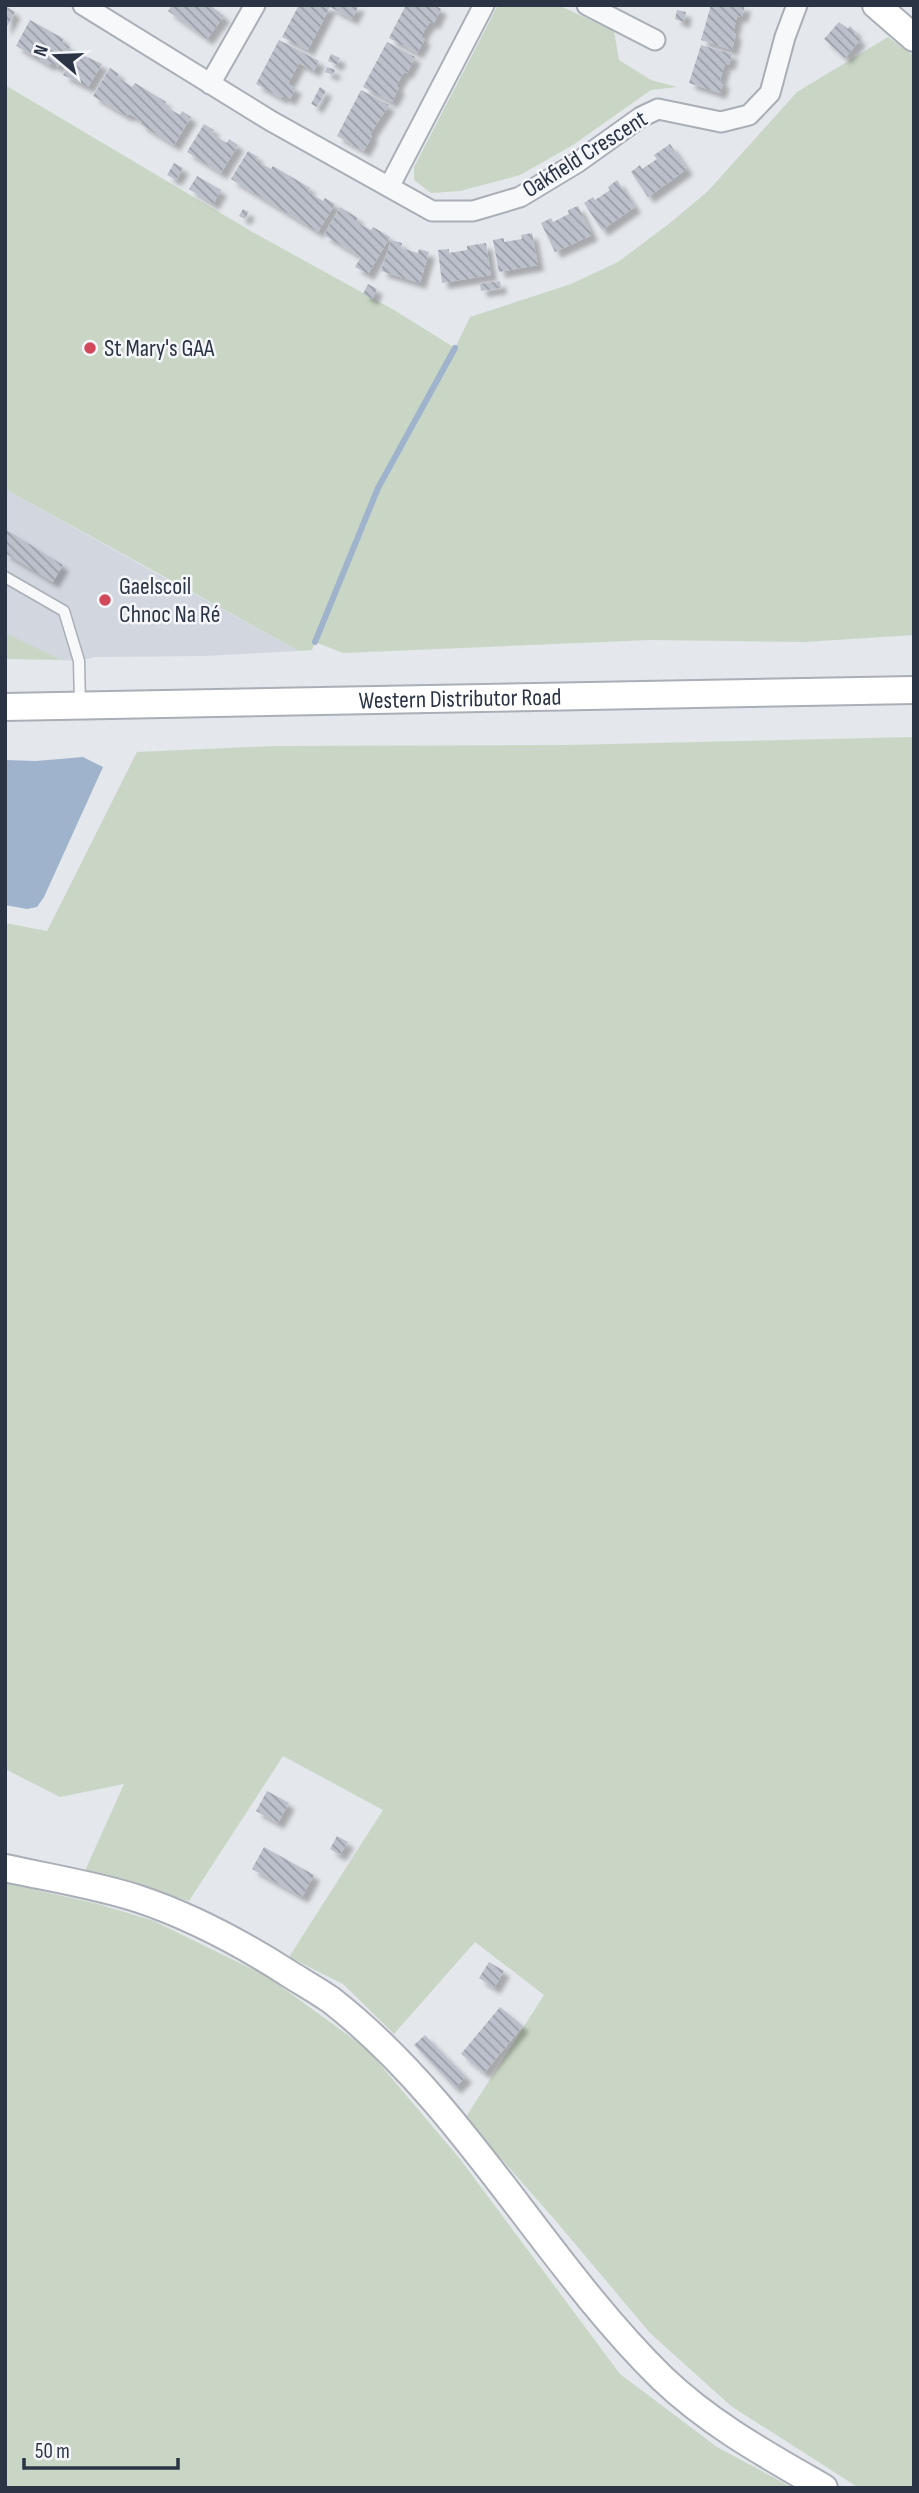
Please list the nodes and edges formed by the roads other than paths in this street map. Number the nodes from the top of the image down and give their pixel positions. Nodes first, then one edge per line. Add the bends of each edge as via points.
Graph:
1 (83, 5) edge
2 (255, 5) edge
3 (484, 5) edge
4 (587, 5) edge
5 (797, 5) edge
6 (876, 5) edge
7 (914, 38) edge
8 (655, 40) dead end
9 (210, 84) junction
10 (389, 187) junction
11 (5, 577) edge
12 (914, 690) edge
13 (79, 706) junction
14 (5, 707) edge
15 (5, 1868) edge
16 (824, 2488) edge

1 - 9 street, Oakfield Crescent
2 - 9 street
3 - 10 street
4 - 8 street
5 - 10 street, Oakfield Crescent via 771,93 749,115 721,121 658,108 520,197 473,211 432,211
6 - 7 street
9 - 10 street, Oakfield Crescent
11 - 13 lane via 64,611 79,661
12 - 13 street, Western Distributor Road
13 - 14 street, Western Distributor Road
15 - 16 street via 138,1899 195,1920 330,1999 375,2038 429,2096 621,2335 664,2379 743,2442

